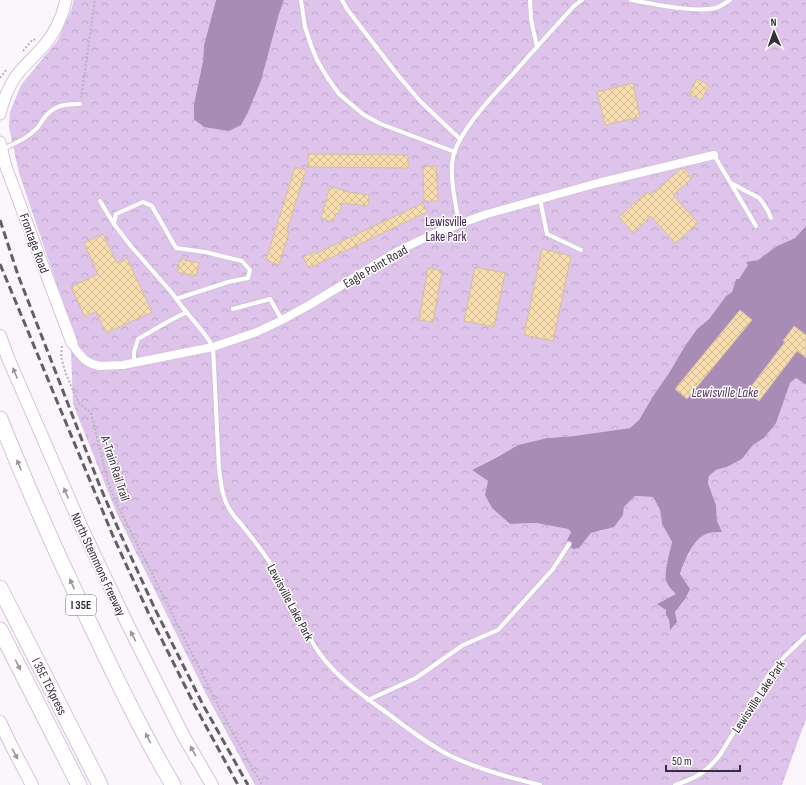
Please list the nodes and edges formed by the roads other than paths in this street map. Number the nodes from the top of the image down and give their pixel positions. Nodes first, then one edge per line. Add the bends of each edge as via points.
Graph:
1 (66, 0) edge
2 (301, 0) edge
3 (342, 0) edge
4 (530, 0) edge
5 (582, 0) edge
6 (631, 0) edge
7 (730, 0) edge
8 (537, 47) junction
9 (3, 95) edge
10 (80, 104) road end
11 (0, 114) edge
12 (460, 139) junction
13 (1, 146) edge
14 (455, 152) junction
15 (714, 155) joint
16 (731, 183) junction
17 (540, 199) junction
18 (100, 201) dead end
19 (771, 218) dead end
20 (114, 224) junction
21 (460, 224) junction
22 (756, 226) dead end
23 (580, 250) dead end
24 (176, 299) junction
25 (233, 309) dead end
26 (187, 312) junction
27 (282, 320) junction
28 (0, 336) edge
29 (67, 342) joint
30 (213, 347) junction
31 (134, 363) junction
32 (0, 419) edge
33 (569, 544) dead end
34 (0, 588) edge
35 (0, 630) edge
36 (806, 636) edge
37 (368, 700) junction
38 (0, 722) edge
39 (32, 785) edge
40 (79, 785) edge
41 (100, 785) edge
42 (173, 785) edge
43 (212, 785) edge
44 (540, 785) edge
45 (675, 785) edge

1 - 9 street via 62,17 52,35 20,70
2 - 14 lane via 305,27 317,60 339,94 364,115 381,124
3 - 12 lane via 397,74 420,101
4 - 8 lane via 530,19
5 - 8 lane
6 - 7 lane via 708,9
8 - 12 lane via 474,119
9 - 11 street
10 - 13 lane via 60,106 52,110 29,136
12 - 14 lane
13 - 29 street, Frontage Road
14 - 21 lane via 452,170
15 - 16 lane
15 - 17 street, Eagle Point Road
16 - 19 lane via 759,198
16 - 22 lane
17 - 21 street, Eagle Point Road
17 - 23 lane via 547,234
18 - 20 lane
20 - 24 lane
20 - 24 lane via 116,214 143,202 152,206 176,248 242,261 250,270 248,278
21 - 27 street, Eagle Point Road via 396,252
24 - 26 lane
25 - 27 lane via 270,299
26 - 30 lane
26 - 31 lane via 138,339
27 - 30 street, Eagle Point Road via 257,332
43 -> 28 main road, North Stemmons Freeway via 183,735 84,533
29 - 31 street, Eagle Point Road via 92,364 106,366
30 - 31 street, Eagle Point Road
30 - 37 lane, Lewisville Lake Park via 219,469 221,486 229,510 264,553 320,654 341,678
42 -> 32 highway, I 35E via 84,610
33 - 37 lane via 553,569 498,630 463,645 416,678
34 - 41 highway, I 35E TEXpress
35 -> 40 highway
36 - 45 lane, Lewisville Lake Park via 774,668 711,766 690,780
37 - 44 lane, Lewisville Lake Park via 452,757 485,770
38 -> 39 main road

